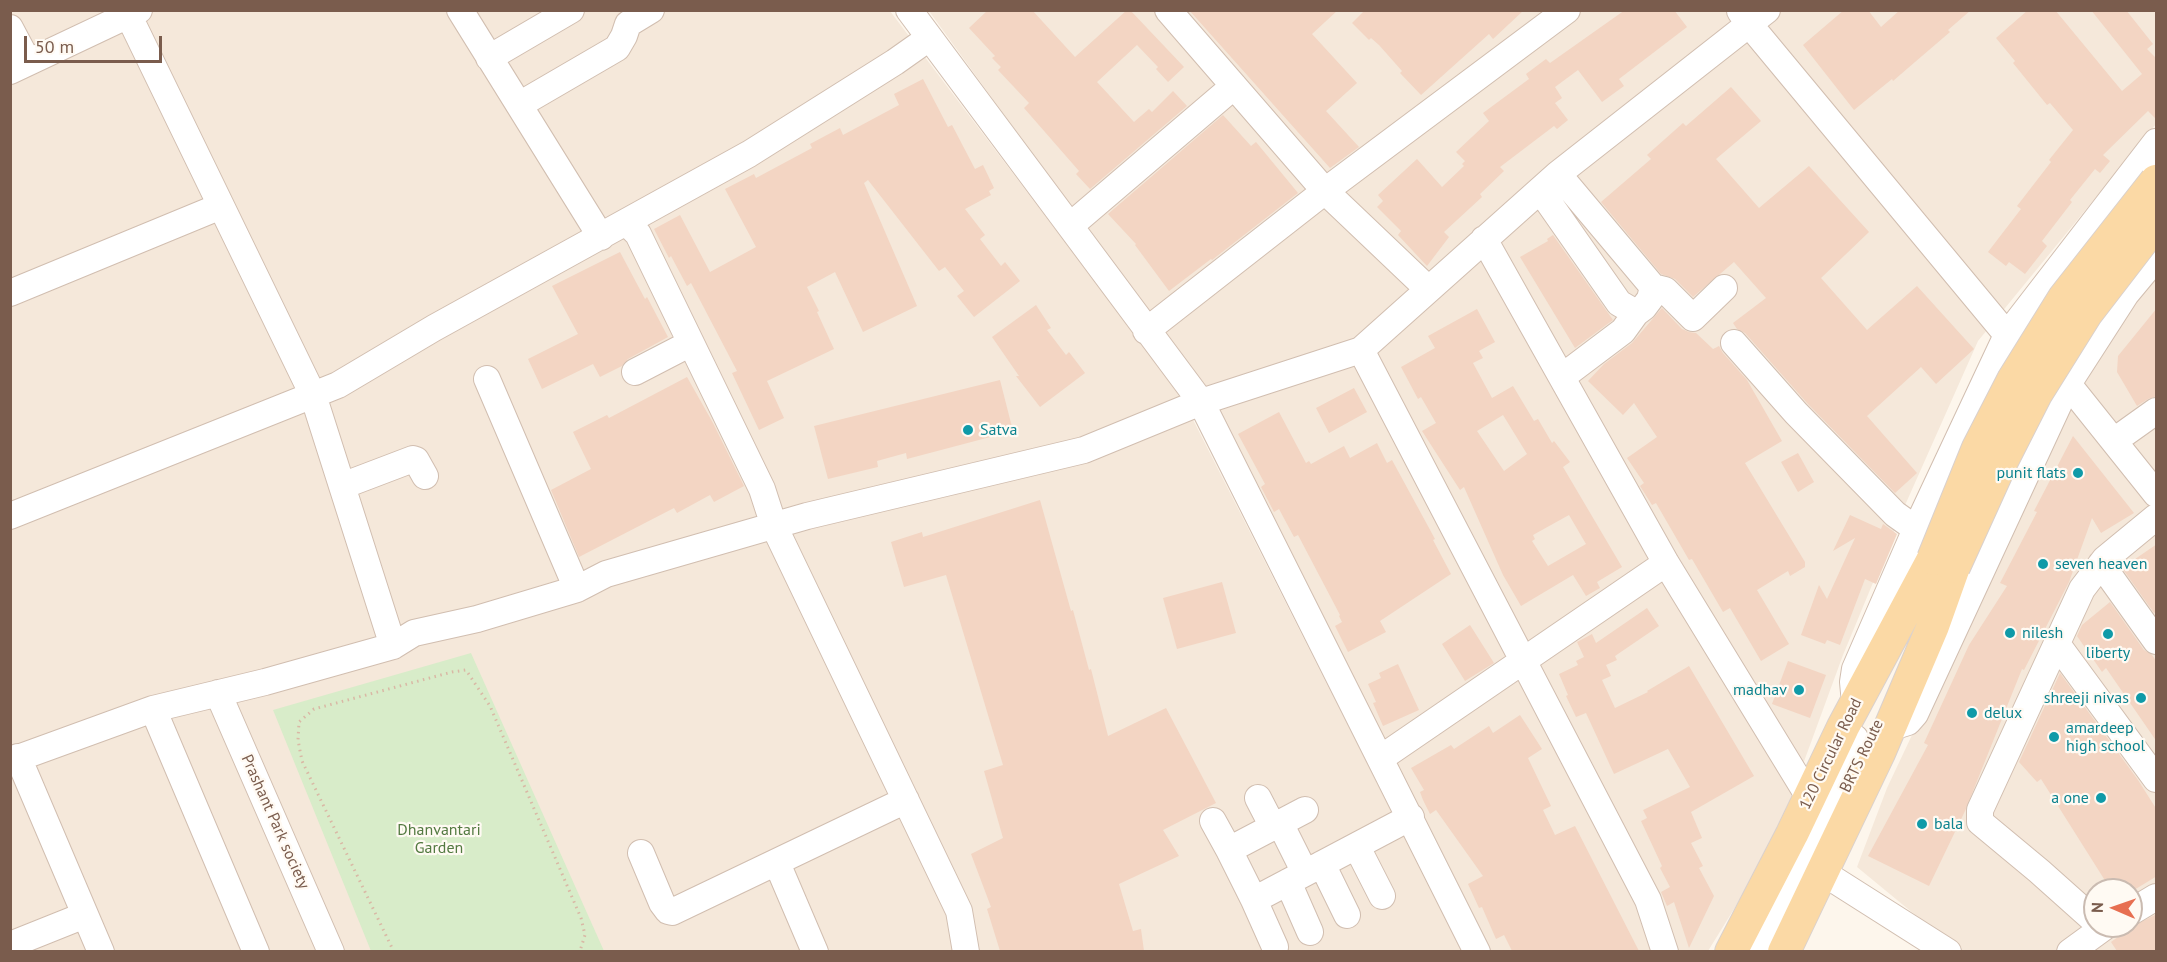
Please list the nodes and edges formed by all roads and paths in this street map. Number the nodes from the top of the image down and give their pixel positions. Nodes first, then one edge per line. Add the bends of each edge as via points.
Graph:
1 (460, 10) edge
2 (571, 10) edge
3 (651, 10) edge
4 (909, 10) edge
5 (1168, 10) edge
6 (1567, 10) edge
7 (131, 12) edge
8 (1752, 15) edge
9 (10, 28) edge
10 (929, 38) junction
11 (489, 58) junction
12 (19, 67) edge
13 (1234, 86) junction
14 (519, 105) junction
15 (2157, 142) edge
16 (2157, 181) edge
17 (1549, 182) junction
18 (1325, 191) junction
19 (222, 206) junction
20 (1595, 219) junction
21 (627, 223) junction
22 (2157, 223) edge
23 (1070, 226) junction
24 (1572, 236) junction
25 (602, 237) junction
26 (1484, 239) junction
27 (2157, 258) edge
28 (1653, 287) junction
29 (1724, 288) dead end
30 (1428, 289) junction
31 (10, 293) edge
32 (1636, 313) junction
33 (1146, 331) junction
34 (2007, 335) junction
35 (691, 343) junction
36 (1734, 343) dead end
37 (1361, 350) junction
38 (635, 372) dead end
39 (1562, 377) junction
40 (487, 379) dead end
41 (2068, 384) junction
42 (313, 395) junction
43 (1201, 402) junction
44 (2157, 411) edge
45 (2114, 441) junction
46 (425, 476) dead end
47 (342, 486) junction
48 (2157, 494) edge
49 (10, 516) edge
50 (2157, 517) edge
51 (774, 526) junction
52 (1916, 529) junction
53 (1666, 563) junction
54 (1944, 563) junction
55 (2101, 564) junction
56 (577, 589) junction
57 (2157, 641) edge
58 (2057, 644) junction
59 (393, 646) junction
60 (1523, 662) junction
61 (218, 693) junction
62 (1856, 703) junction
63 (153, 709) junction
64 (1889, 728) junction
65 (1381, 758) junction
66 (14, 759) edge
67 (2157, 779) edge
68 (1809, 797) junction
69 (1258, 798) dead end
70 (906, 800) junction
71 (1305, 810) dead end
72 (1410, 817) junction
73 (1214, 821) dead end
74 (1276, 825) junction
75 (1357, 847) junction
76 (1229, 850) junction
77 (641, 853) dead end
78 (777, 863) junction
79 (1822, 872) junction
80 (1305, 873) junction
81 (1382, 896) dead end
82 (2157, 897) edge
83 (1254, 900) junction
84 (2143, 905) edge
85 (2083, 909) edge
86 (86, 915) junction
87 (1347, 915) dead end
88 (1311, 932) dead end
89 (2086, 938) edge
90 (10, 945) edge
91 (1275, 947) dead end
92 (1768, 949) edge
93 (101, 951) edge
94 (256, 951) edge
95 (332, 951) edge
96 (394, 951) edge
97 (578, 951) edge
98 (815, 951) edge
99 (966, 951) edge
100 (1477, 951) edge
101 (1665, 951) edge
102 (1731, 951) edge
103 (1948, 951) edge
104 (2070, 951) edge

1 - 11 street
2 - 11 street
3 - 14 street via 628,24 617,48
4 - 10 street
5 - 13 street
6 - 18 street
7 - 12 street
7 - 19 street
8 - 17 street
8 - 34 street
9 - 12 street
10 - 21 street via 749,154
10 - 23 street
11 - 14 street
13 - 18 street
13 - 23 street
14 - 25 street
15 - 34 street
16 - 54 main road, bridge via 2064,298 2013,380 1978,448
17 - 20 street
17 - 24 street
17 - 26 street
18 - 30 street
18 - 33 street
19 - 31 street
19 - 42 street
20 - 24 street
20 - 28 street
21 - 25 street
21 - 35 street via 638,234
22 - 54 main road, bridge via 2086,314 2036,394
23 - 33 street
24 - 32 street via 1619,303
25 - 42 street via 338,385
26 - 30 street
26 - 39 street
27 - 41 street via 2126,294
28 - 29 street via 1665,290 1693,318
28 - 32 street via 1650,298
30 - 37 street
32 - 39 street via 1623,331
33 - 43 street
34 - 41 street
34 - 52 street
35 - 38 street
35 - 51 street via 762,489
36 - 52 street via 1887,506
37 - 43 street
37 - 60 street
39 - 53 street
40 - 56 street
41 - 45 street
41 - 64 street via 1915,714 1908,722
42 - 47 street
42 - 49 street
43 - 51 street via 1084,450
43 - 65 street
44 - 45 street
45 - 48 street
46 - 47 street via 413,459
47 - 59 street
50 - 55 street
51 - 56 street via 606,574
51 - 70 street
52 - 62 street via 1854,669
53 - 60 street
53 - 68 street
54 - 62 main road, 120 Circular Road
54 - 64 main road via 1933,626
54 - 92 street, BRTS Route
55 - 57 street
55 - 58 street via 2082,588
56 - 59 street via 414,633
58 - 67 street
58 - 85 street via 1980,810 1980,822
59 - 61 street
60 - 65 street
60 - 101 street via 1648,900
61 - 63 street
61 - 95 street, Prashant Park society
62 - 68 main road, 120 Circular Road
63 - 66 street
63 - 94 street
64 - 79 main road
65 - 72 street
66 - 86 street
68 - 102 main road, 120 Circular Road
69 - 74 street
70 - 78 street
70 - 99 street via 959,910
71 - 74 street
72 - 75 street
72 - 100 street
73 - 76 street
74 - 76 street
74 - 80 street
75 - 80 street
75 - 81 street
76 - 83 street
77 - 78 street via 662,903 672,912
78 - 98 street
79 - 92 main road
79 - 103 street
80 - 83 street
80 - 87 street
80 - 88 street
82 - 84 street
83 - 91 street
86 - 90 street
86 - 93 street
89 - 104 street
96 - 97 path via 302,761 299,722 314,709 466,670 490,706 581,918 585,935

